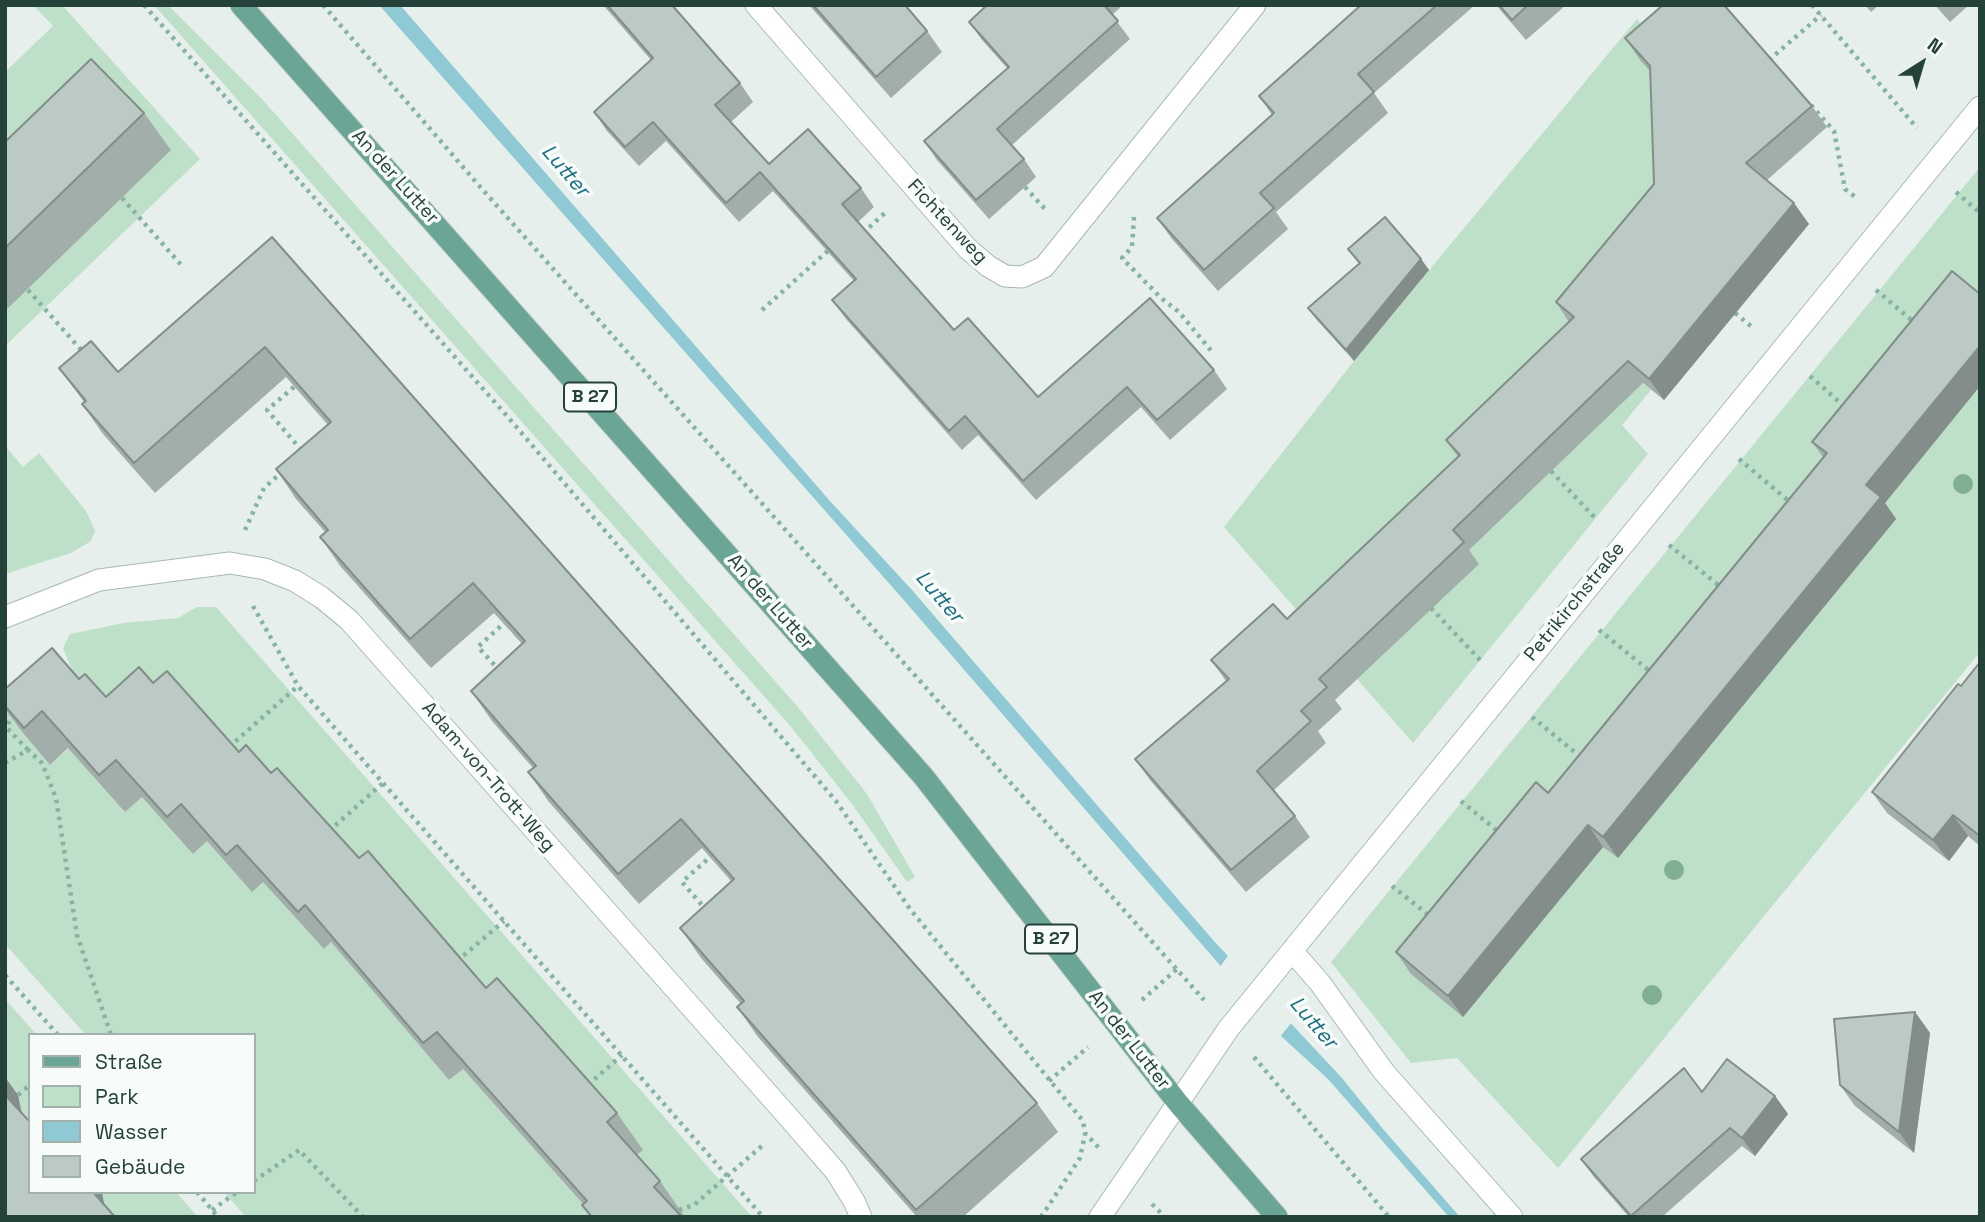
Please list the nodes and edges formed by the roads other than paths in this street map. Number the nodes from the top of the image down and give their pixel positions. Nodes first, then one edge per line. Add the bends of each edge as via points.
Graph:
1 (241, 5) edge
2 (755, 5) edge
3 (1255, 5) edge
4 (1980, 107) edge
5 (5, 617) edge
6 (1286, 958) junction
7 (1178, 1103) junction
8 (861, 1217) edge
9 (1100, 1217) edge
10 (1277, 1217) edge
11 (1511, 1217) edge

1 - 7 main road, An der Lutter / B 27 via 923,776
2 - 3 street, Fichtenweg via 968,249 1005,276 1022,276 1044,267
4 - 6 street, Petrikirchstraße
5 - 8 street, Adam-von-Trott-Weg via 99,580 229,563 265,569 321,597 349,620 791,1120 836,1172
6 - 7 street, Petrikirchstraße via 1233,1023
6 - 11 street via 1320,983 1384,1072
7 - 9 street, Petrikirchstraße
7 - 10 main road, An der Lutter / B 27

